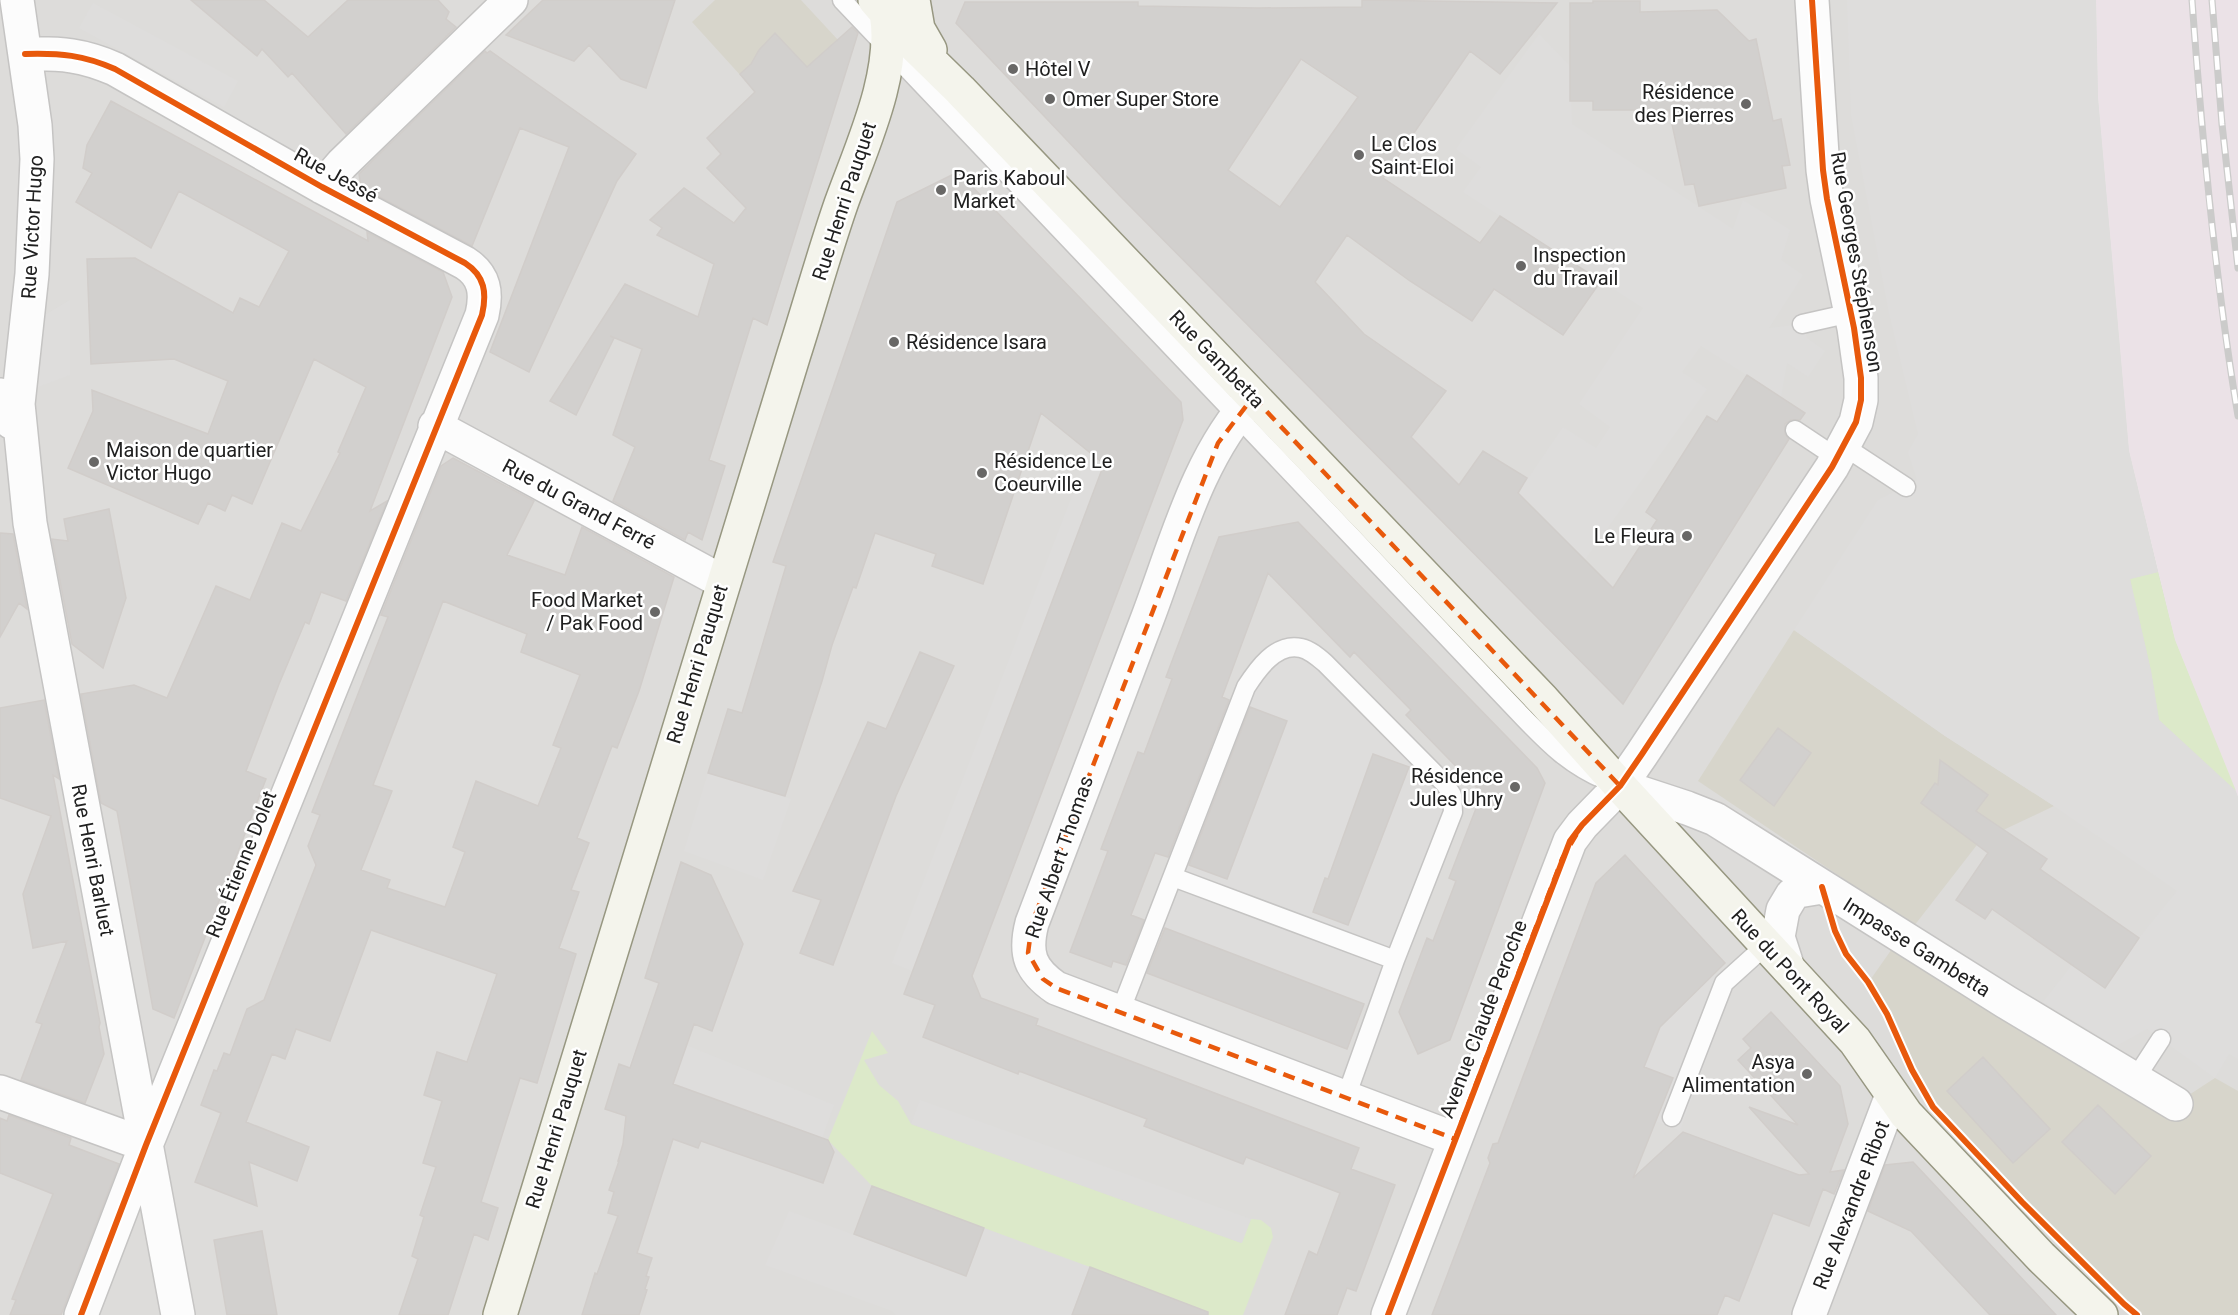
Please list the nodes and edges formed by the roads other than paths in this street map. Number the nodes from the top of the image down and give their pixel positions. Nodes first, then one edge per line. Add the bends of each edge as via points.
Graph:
1 (17, 0) edge
2 (511, 0) edge
3 (842, 0) edge
4 (1812, 0) edge
5 (891, 4) edge
6 (889, 50) junction
7 (25, 54) junction
8 (322, 187) junction
9 (1851, 313) junction
10 (1802, 324) dead end
11 (9, 399) edge
12 (1245, 406) junction
13 (435, 426) junction
14 (1794, 430) dead end
15 (0, 452) edge
16 (1841, 452) junction
17 (1906, 487) dead end
18 (723, 582) junction
19 (1475, 629) joint
20 (1642, 754) joint
21 (1620, 786) junction
22 (1173, 877) junction
23 (1822, 887) junction
24 (1777, 956) junction
25 (1395, 960) junction
26 (1120, 1012) junction
27 (2161, 1039) dead end
28 (2135, 1079) junction
29 (0, 1092) edge
30 (1892, 1095) junction
31 (1346, 1097) junction
32 (2176, 1104) dead end
33 (1671, 1117) dead end
34 (1455, 1139) junction
35 (146, 1145) junction
36 (81, 1315) edge
37 (178, 1315) edge
38 (500, 1315) edge
39 (1388, 1315) edge
40 (1809, 1315) edge
41 (2101, 1315) edge

1 - 7 street, Rue Victor Hugo
2 - 8 street
3 - 6 lane
4 - 9 street, Rue Georges Stéphenson via 1822,170
5 - 6 main road, Rue Henri Pauquet
5 - 12 main road, Rue Gambetta via 924,56 960,90
6 - 12 lane
6 - 18 main road, Rue Henri Pauquet via 869,126
7 - 8 street, Rue Jessé via 61,53 106,65
7 - 11 street, Rue Victor Hugo via 35,125 37,194 32,274
8 - 13 street, Rue Jessé via 479,274 485,302 482,315
9 - 10 lane
9 - 16 street, Rue Georges Stéphenson via 1861,400 1856,422
11 - 15 street, Rue Victor Hugo
11 - 35 street, Rue Henri Barluet
12 - 19 main road, Rue Gambetta
12 - 21 lane via 1557,752
12 - 26 street, Rue Albert Thomas via 1218,443 1188,511 1028,940 1028,953 1043,979 1056,988
13 - 18 street, Rue du Grand Ferré
13 - 35 street, Rue Étienne Dolet
14 - 16 lane
16 - 17 lane
16 - 20 street, Rue Georges Stéphenson
18 - 38 main road, Rue Henri Pauquet
19 - 21 main road, Rue du Pont Royal
20 - 21 street, Avenue Claude Peroche
21 - 23 street, Impasse Gambetta via 1715,819
21 - 24 main road, Rue du Pont Royal
21 - 34 street, Avenue Claude Peroche via 1570,841
22 - 25 lane
22 - 25 lane via 1246,687 1255,672 1278,652 1302,648 1325,663 1452,795 1453,812
22 - 26 lane
23 - 24 street via 1792,895 1783,910
23 - 28 street, Impasse Gambetta
24 - 30 main road, Rue du Pont Royal via 1855,1041
24 - 33 lane via 1724,983
25 - 31 lane
26 - 31 street, Rue Albert Thomas
27 - 28 lane
28 - 32 street, Impasse Gambetta
29 - 35 street
30 - 40 street, Rue Alexandre Ribot
30 - 41 main road, Rue du Pont Royal via 2041,1257
31 - 34 street, Rue Albert Thomas
34 - 39 street, Avenue Claude Peroche
35 - 36 street, Rue Étienne Dolet
35 - 37 street, Rue Henri Barluet

